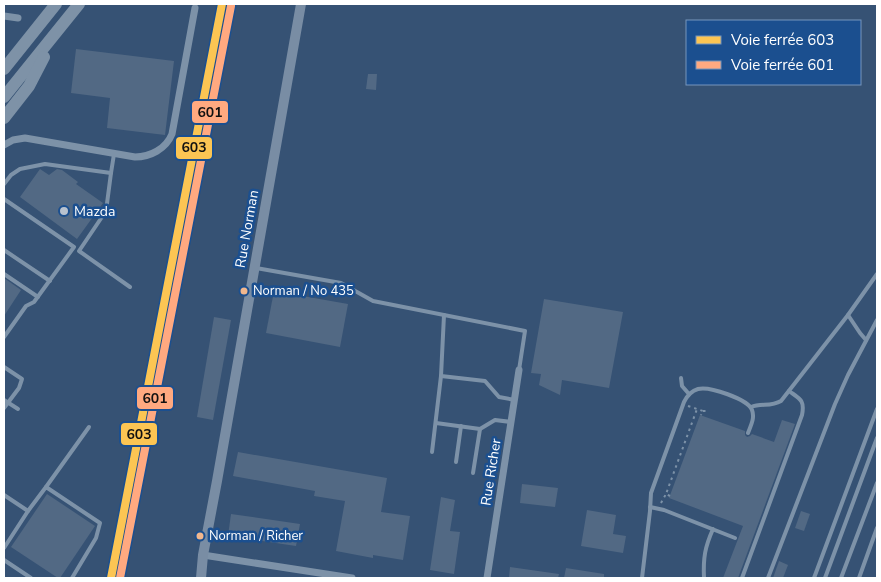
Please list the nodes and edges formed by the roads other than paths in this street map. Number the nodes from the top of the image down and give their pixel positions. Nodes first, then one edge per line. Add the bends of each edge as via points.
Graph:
1 (56, 4) edge
2 (79, 4) edge
3 (301, 4) edge
4 (195, 8) dead end
5 (4, 16) edge
6 (18, 18) dead end
7 (54, 36) junction
8 (4, 69) edge
9 (4, 97) edge
10 (4, 118) edge
11 (4, 145) edge
12 (114, 154) junction
13 (111, 173) junction
14 (4, 184) edge
15 (4, 198) edge
16 (74, 247) junction
17 (4, 250) edge
18 (79, 251) junction
19 (254, 267) junction
20 (4, 274) edge
21 (877, 274) edge
22 (50, 281) junction
23 (130, 287) dead end
24 (38, 297) junction
25 (444, 315) junction
26 (848, 315) junction
27 (877, 320) edge
28 (4, 337) edge
29 (866, 340) junction
30 (4, 367) edge
31 (519, 370) joint
32 (441, 376) junction
33 (680, 378) dead end
34 (788, 391) junction
35 (689, 394) junction
36 (515, 400) junction
37 (6, 401) edge
38 (751, 407) junction
39 (4, 408) edge
40 (18, 409) dead end
41 (877, 409) edge
42 (511, 422) junction
43 (436, 423) junction
44 (461, 426) junction
45 (89, 427) dead end
46 (480, 429) junction
47 (748, 433) dead end
48 (877, 438) edge
49 (432, 452) dead end
50 (456, 462) dead end
51 (473, 473) dead end
52 (877, 483) edge
53 (46, 486) junction
54 (4, 495) edge
55 (650, 507) junction
56 (28, 511) junction
57 (877, 528) edge
58 (712, 529) junction
59 (735, 538) dead end
60 (4, 548) edge
61 (202, 555) junction
62 (4, 560) edge
63 (31, 578) edge
64 (72, 578) edge
65 (201, 578) edge
66 (352, 578) edge
67 (487, 578) edge
68 (642, 578) edge
69 (704, 578) edge
70 (742, 578) edge
71 (768, 578) edge
72 (814, 578) edge
73 (825, 578) edge
74 (841, 578) edge
75 (858, 578) edge

1 - 8 highway
2 - 7 highway
3 - 19 street, Rue Norman
4 - 12 street via 171,138 162,148 148,155
5 - 6 street
7 - 9 highway
7 - 10 highway via 29,86
11 - 12 street via 25,138
12 - 13 lane
13 - 14 lane via 45,164 20,169
13 - 18 lane via 106,211
15 - 16 lane
16 - 18 lane
16 - 22 lane
17 - 22 lane
18 - 23 lane
19 - 25 lane via 341,283 373,301
19 - 61 street, Rue Norman
20 - 24 lane
21 - 26 lane
22 - 24 lane
24 - 28 lane via 26,306
25 - 31 lane via 525,331
25 - 32 lane
26 - 29 lane
26 - 34 lane
27 - 29 lane
29 - 71 lane via 832,412
30 - 37 lane via 22,380
31 - 36 street, Rue Richer
32 - 36 lane via 485,381 499,397
32 - 43 lane
33 - 35 lane
34 - 38 lane via 775,405
34 - 70 lane via 802,401 802,415
35 - 38 lane via 706,388
35 - 55 lane via 652,490
36 - 42 street, Rue Richer
37 - 39 lane
37 - 40 lane
38 - 47 lane via 753,417
41 - 72 lane
42 - 46 lane via 495,420
42 - 67 street, Rue Richer
43 - 44 lane
43 - 49 lane
44 - 46 lane
44 - 50 lane
45 - 53 lane
46 - 51 lane
48 - 73 lane
52 - 74 lane
53 - 56 lane
53 - 64 lane via 100,523 96,538
54 - 56 lane
55 - 58 lane
55 - 68 lane
56 - 60 lane
57 - 75 lane
58 - 59 lane
58 - 69 lane via 704,551
61 - 65 street, Rue Norman
61 - 66 street
62 - 63 lane

